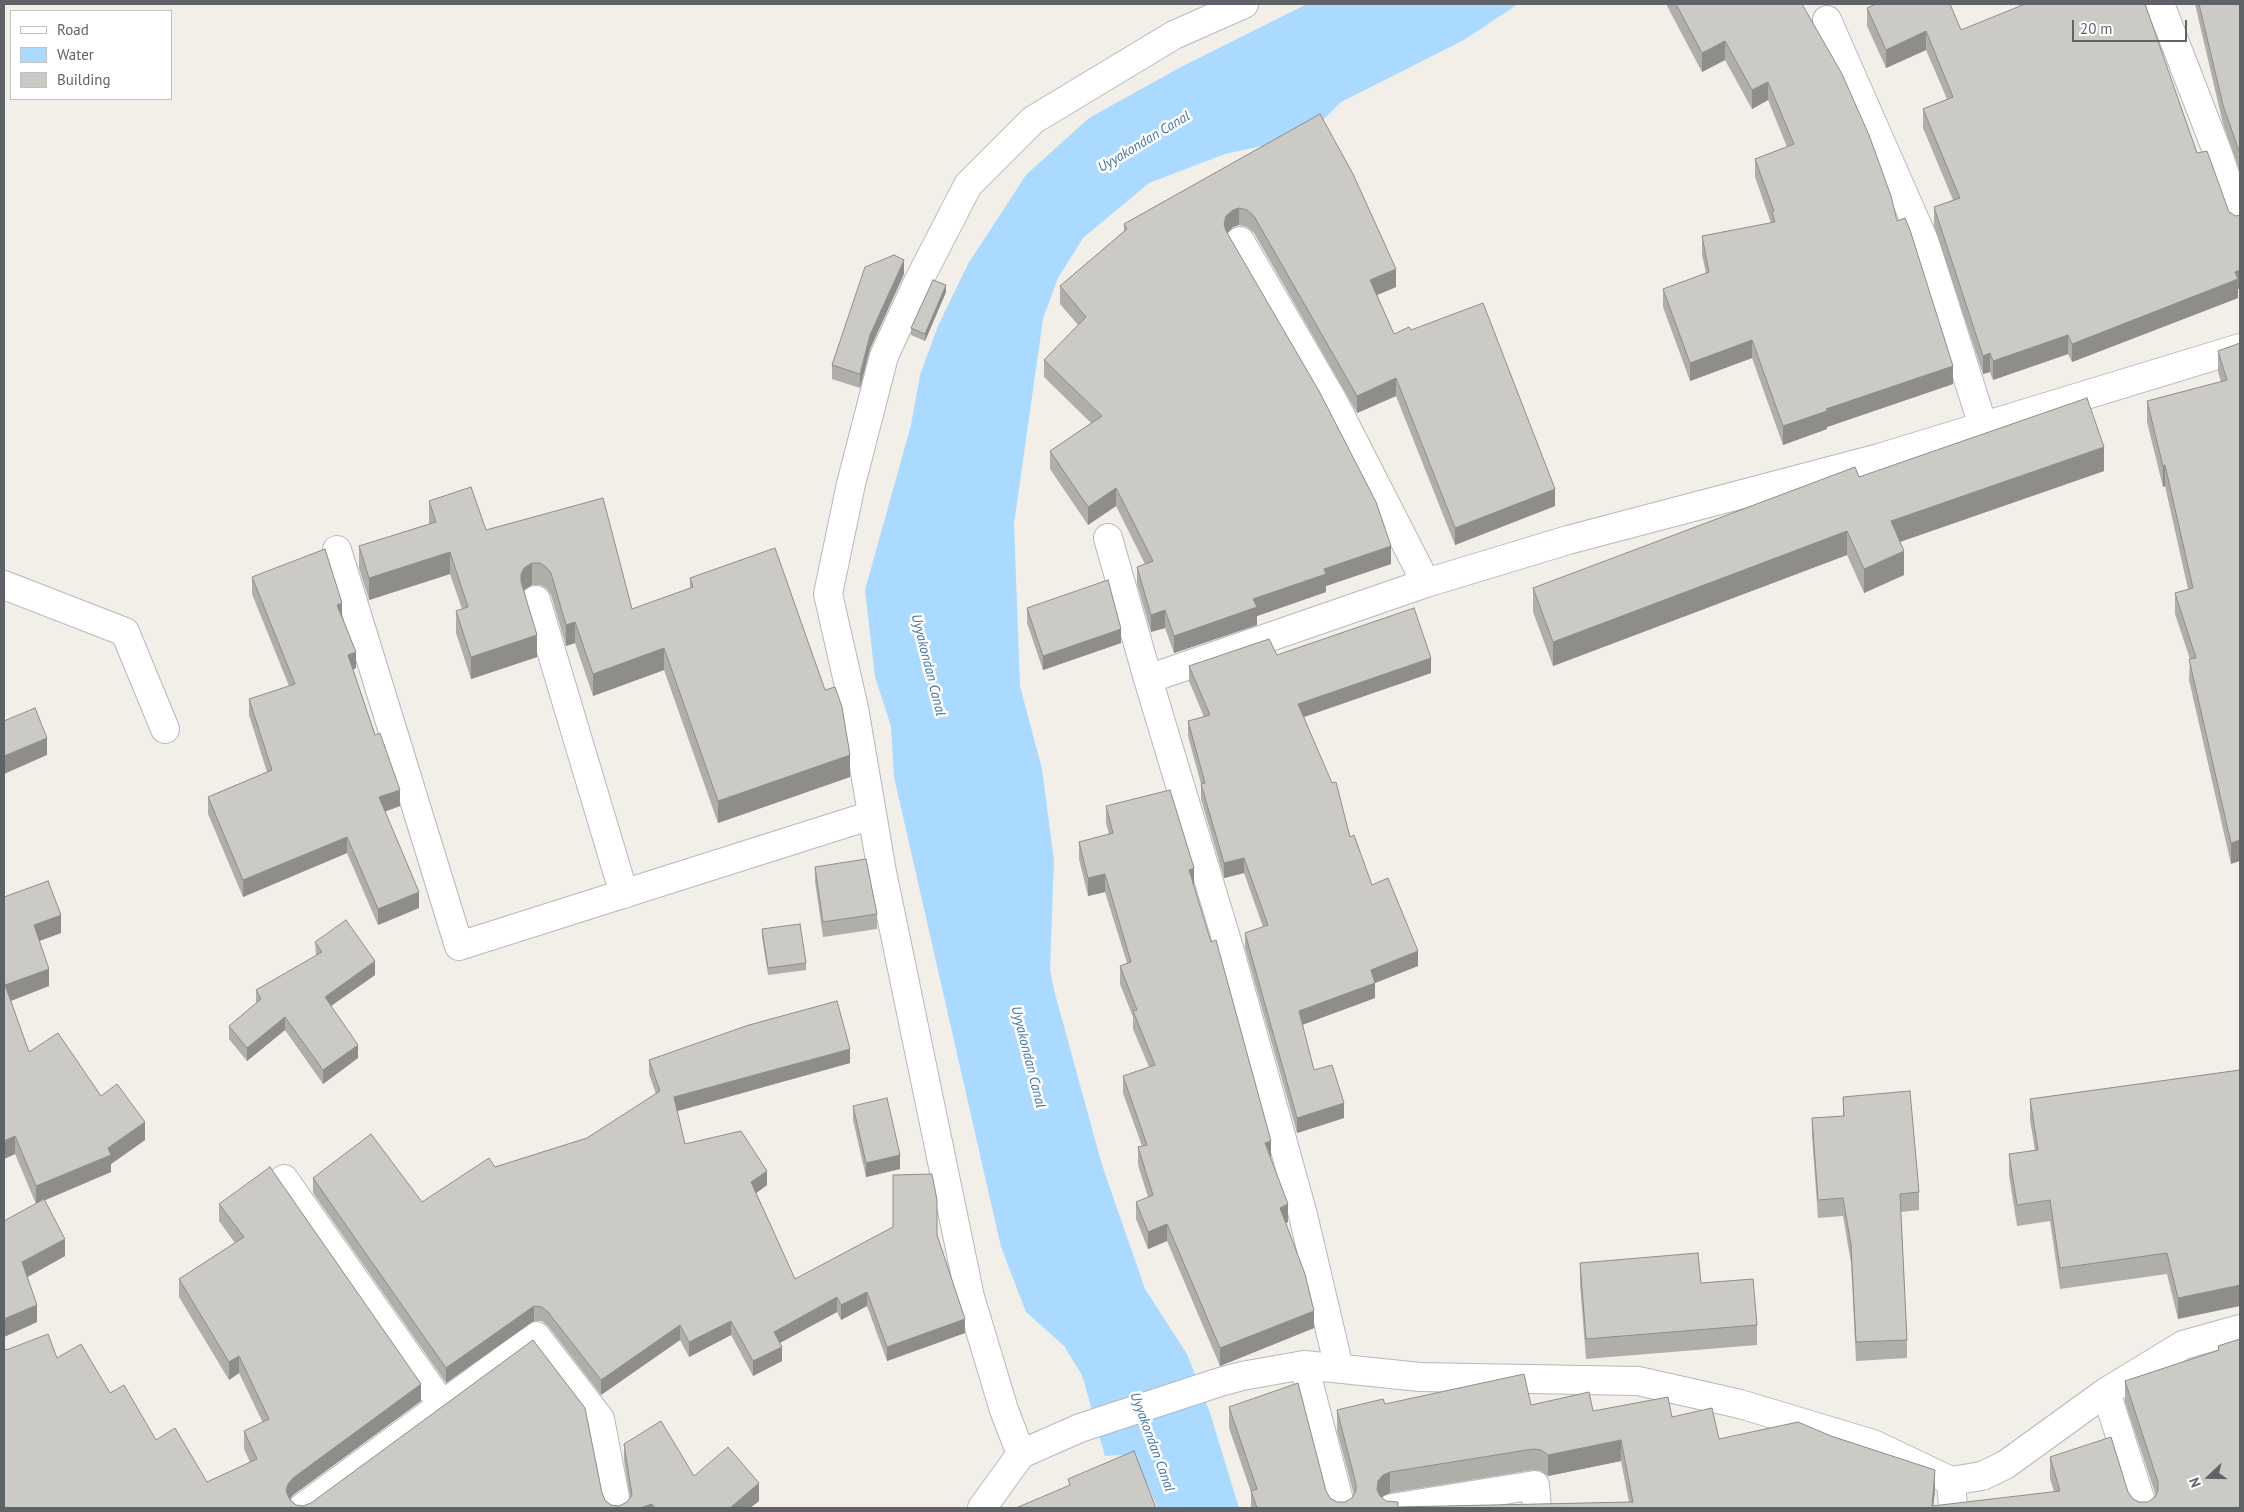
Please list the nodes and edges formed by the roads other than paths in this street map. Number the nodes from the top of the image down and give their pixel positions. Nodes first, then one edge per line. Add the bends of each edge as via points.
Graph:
1 (1244, 4) edge
2 (2160, 4) edge
3 (1827, 20) dead end
4 (2240, 219) edge
5 (1240, 240) dead end
6 (2240, 348) edge
7 (1983, 426) junction
8 (1108, 538) dead end
9 (337, 550) dead end
10 (1426, 583) junction
11 (4, 585) edge
12 (536, 600) dead end
13 (1148, 679) junction
14 (165, 729) dead end
15 (872, 815) junction
16 (624, 894) junction
17 (284, 1179) dead end
18 (2240, 1329) edge
19 (1304, 1364) junction
20 (1339, 1368) junction
21 (2106, 1392) junction
22 (444, 1406) junction
23 (1021, 1454) junction
24 (1951, 1481) junction
25 (302, 1508) edge
26 (616, 1508) edge
27 (982, 1508) edge
28 (1341, 1508) edge
29 (1392, 1508) edge
30 (1537, 1508) edge
31 (1953, 1508) edge
32 (2143, 1508) edge

1 - 15 street via 1174,34 1033,120 968,185 884,356 851,484 828,594 854,708
2 - 4 street
3 - 7 street via 1925,243
5 - 10 street via 1333,401
6 - 7 street
7 - 10 street via 1879,458 1568,540
8 - 13 street
9 - 16 street via 459,946
10 - 13 street
11 - 14 street via 126,632
12 - 16 street
13 - 20 street via 1229,948 1303,1215
15 - 16 street
15 - 23 street via 970,1297 1004,1410
17 - 22 street
18 - 21 street via 2183,1345
19 - 20 street
19 - 23 street via 1220,1382 1080,1428
19 - 28 street
20 - 24 street via 1420,1377 1638,1381 1740,1404 1873,1444
21 - 24 street via 2005,1465 1982,1476
21 - 32 street
22 - 25 street
22 - 26 street via 536,1336 600,1419
23 - 27 street
24 - 31 street
29 - 30 street via 1535,1485

